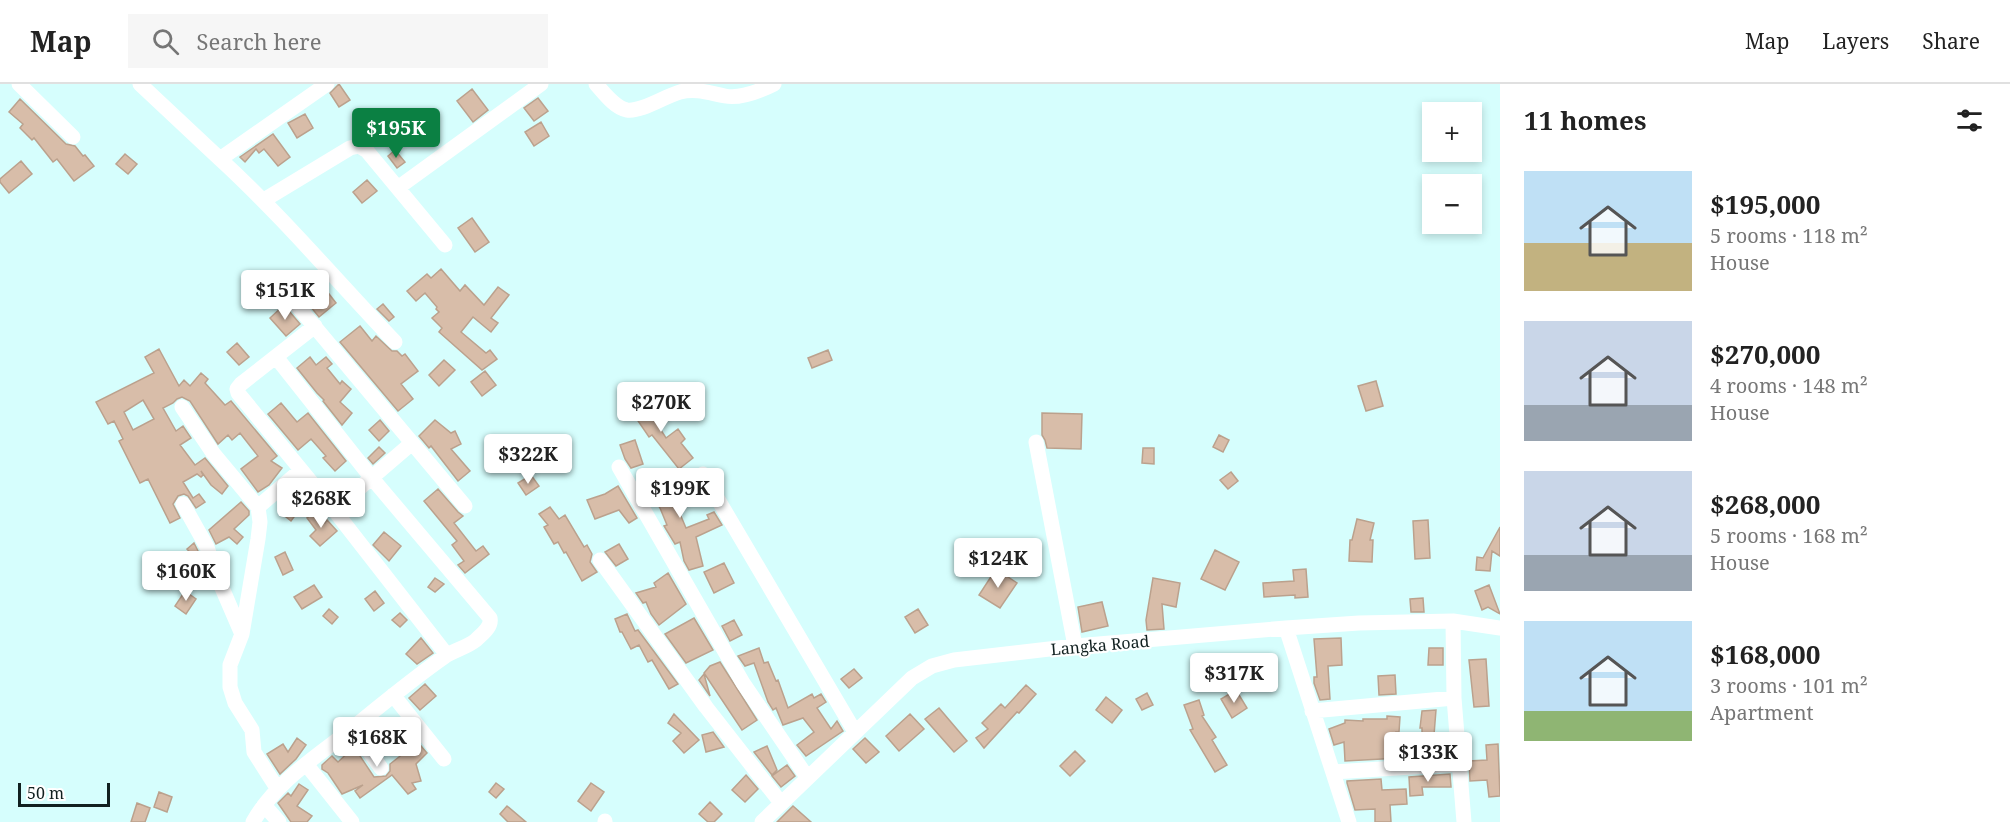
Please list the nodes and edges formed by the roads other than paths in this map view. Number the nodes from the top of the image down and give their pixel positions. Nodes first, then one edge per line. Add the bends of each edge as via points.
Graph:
1 (19, 84) edge
2 (140, 84) edge
3 (327, 84) edge
4 (542, 84) edge
5 (596, 84) edge
6 (774, 84) edge
7 (74, 137) dead end
8 (220, 159) junction
9 (399, 187) junction
10 (264, 200) junction
11 (445, 245) dead end
12 (294, 302) dead end
13 (315, 326) junction
14 (395, 342) dead end
15 (276, 357) junction
16 (182, 407) dead end
17 (1036, 442) dead end
18 (412, 443) junction
19 (620, 467) dead end
20 (300, 471) junction
21 (703, 474) dead end
22 (371, 477) junction
23 (183, 504) dead end
24 (465, 506) dead end
25 (258, 507) junction
26 (334, 510) junction
27 (600, 560) dead end
28 (1453, 621) junction
29 (1286, 627) junction
30 (1500, 628) edge
31 (242, 634) junction
32 (1075, 646) junction
33 (447, 655) junction
34 (393, 695) junction
35 (1454, 698) junction
36 (1312, 711) junction
37 (352, 728) junction
38 (855, 732) junction
39 (444, 759) dead end
40 (306, 764) junction
41 (1460, 764) junction
42 (381, 768) dead end
43 (1333, 772) junction
44 (807, 777) junction
45 (277, 788) junction
46 (781, 803) junction
47 (264, 805) junction
48 (253, 822) edge
49 (279, 822) edge
50 (352, 822) edge
51 (762, 822) edge
52 (1349, 822) edge
53 (1464, 822) edge

1 - 7 street
2 - 8 street
3 - 8 street
4 - 9 street
5 - 6 street via 616,105 633,110 680,92 702,90 728,96 751,94
8 - 10 street
9 - 10 street via 359,146
9 - 11 street
10 - 14 street
12 - 13 street
13 - 15 street
13 - 18 street
15 - 20 street via 237,389
15 - 22 street
16 - 25 street via 213,453
17 - 32 street
18 - 22 street
18 - 24 street
19 - 44 street via 743,683
20 - 25 street
20 - 26 street
21 - 38 street
22 - 26 street
22 - 33 street via 490,618 489,626 475,640
23 - 31 street via 207,547
25 - 31 street via 258,539
26 - 33 street
27 - 46 street
28 - 29 street, Langka Road
28 - 30 street, Langka Road
28 - 35 street
29 - 32 street, Langka Road
29 - 36 street
31 - 45 street via 230,665 232,695 252,730 254,752
32 - 38 street, Langka Road via 932,666 912,678
33 - 34 street
34 - 37 street
34 - 39 street
35 - 36 street
35 - 41 street
36 - 43 street
37 - 40 street
37 - 42 street
38 - 44 street, Langka Road
40 - 45 street
40 - 50 street
41 - 43 street
41 - 53 street
43 - 52 street
44 - 46 street, Langka Road
45 - 47 street
46 - 51 street, Langka Road
47 - 48 street
47 - 49 street

